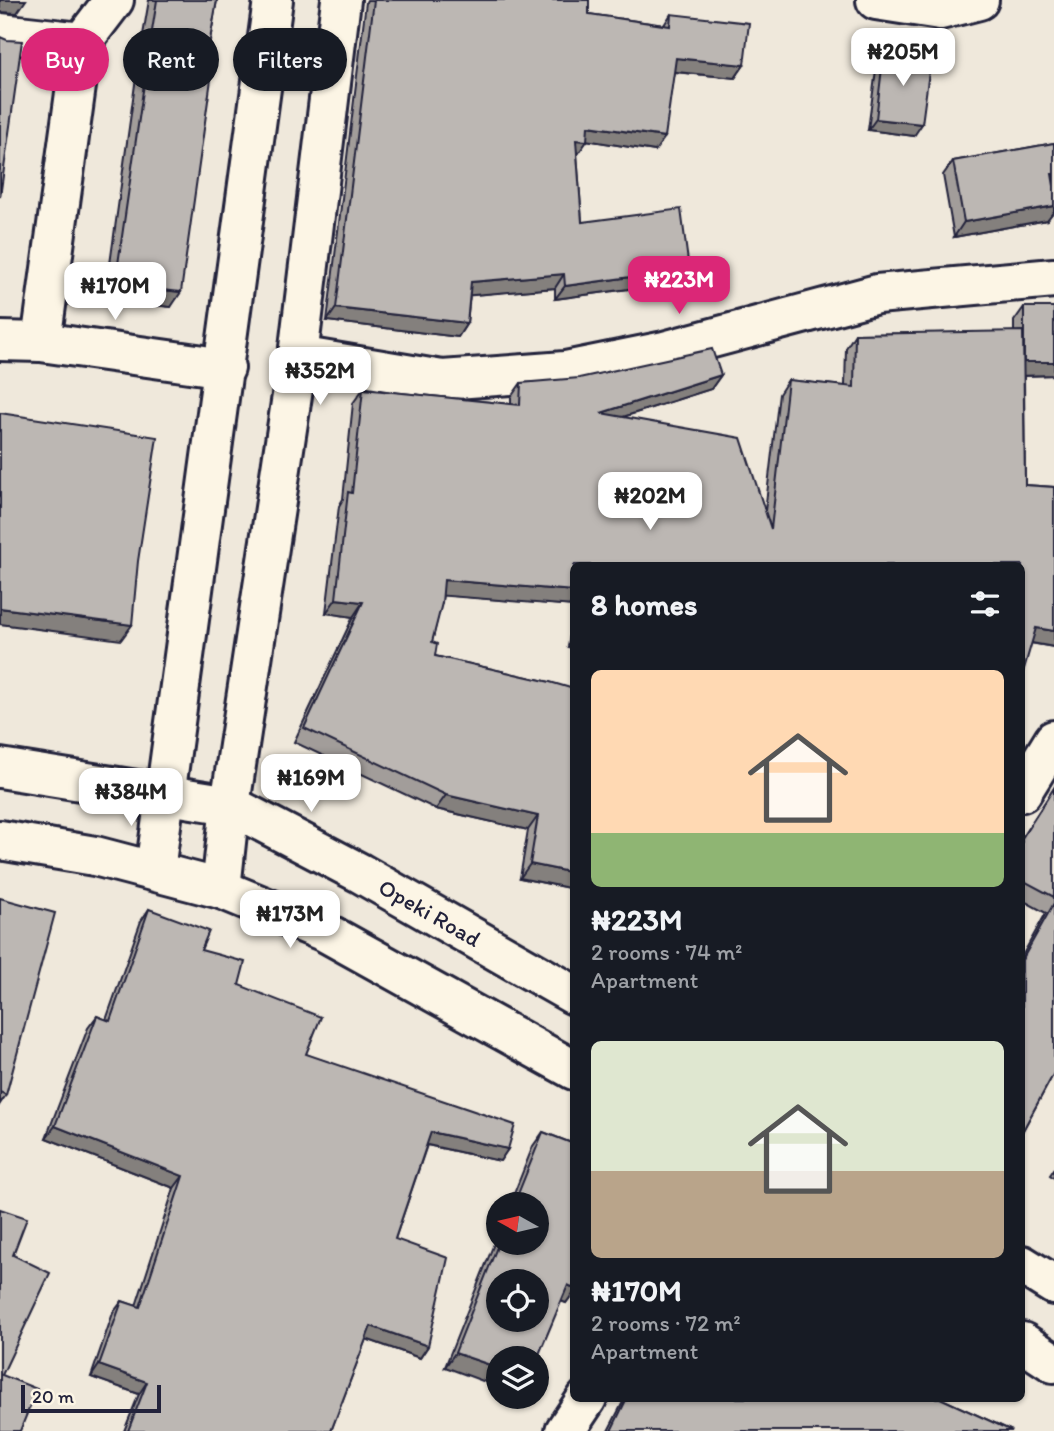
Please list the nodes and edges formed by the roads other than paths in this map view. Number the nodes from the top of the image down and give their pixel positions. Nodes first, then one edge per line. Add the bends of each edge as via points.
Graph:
1 (114, 0) edge
2 (273, 0) edge
3 (341, 0) edge
4 (876, 0) edge
5 (979, 0) edge
6 (93, 28) edge
7 (0, 33) edge
8 (21, 35) edge
9 (75, 91) edge
10 (1054, 278) edge
11 (0, 341) edge
12 (41, 342) junction
13 (298, 356) junction
14 (225, 368) junction
15 (1054, 740) edge
16 (0, 768) edge
17 (1025, 787) edge
18 (166, 794) junction
19 (230, 805) junction
20 (0, 840) edge
21 (155, 870) junction
22 (221, 889) junction
23 (570, 993) edge
24 (570, 1068) edge
25 (1025, 1267) edge
26 (1054, 1285) edge
27 (1025, 1344) edge
28 (1054, 1363) edge
29 (584, 1402) edge
30 (565, 1431) edge

1 - 6 street
2 - 14 street
3 - 13 street
4 - 5 street via 940,10
7 - 8 street
9 - 12 street
10 - 13 street via 877,294 664,351 565,371 442,380
11 - 12 street
12 - 14 street
13 - 19 street
14 - 18 street
15 - 17 street
16 - 18 street, Opeki Road
18 - 19 street, Opeki Road
18 - 21 street
19 - 22 street
19 - 23 street, Opeki Road
20 - 21 street
21 - 22 street
22 - 24 street via 325,932
25 - 26 street
27 - 28 street
29 - 30 street

